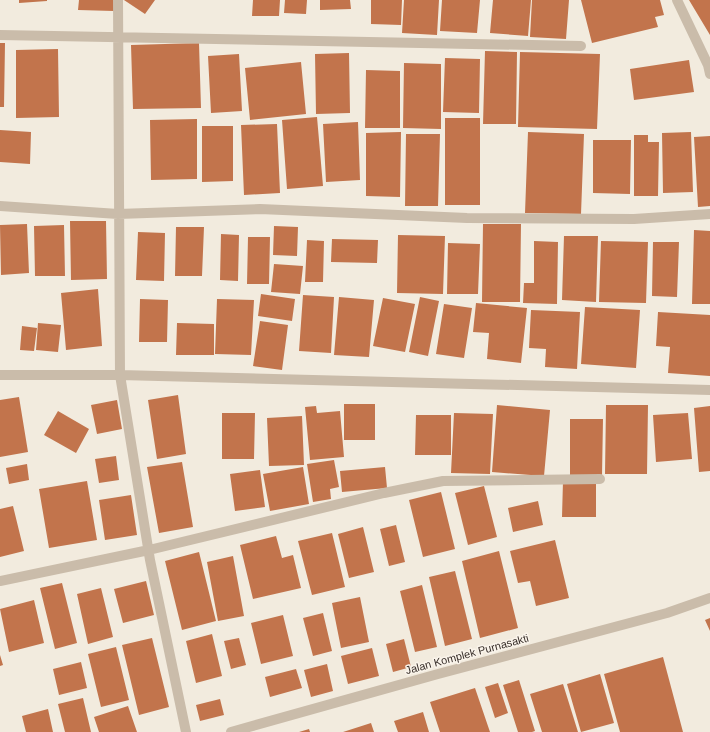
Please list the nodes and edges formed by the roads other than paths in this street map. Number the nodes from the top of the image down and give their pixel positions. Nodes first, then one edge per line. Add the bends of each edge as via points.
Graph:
1 (118, 0) edge
2 (677, 0) edge
3 (0, 35) edge
4 (118, 37) junction
5 (581, 46) dead end
6 (709, 68) edge
7 (0, 206) edge
8 (118, 214) junction
9 (710, 214) edge
10 (0, 375) edge
11 (120, 375) junction
12 (710, 390) edge
13 (600, 479) dead end
14 (149, 550) junction
15 (0, 581) edge
16 (710, 598) edge
17 (186, 732) edge
18 (231, 732) edge

1 - 4 street
2 - 6 street
3 - 4 street
4 - 5 street
4 - 8 street
7 - 8 street
8 - 9 street via 260,209 467,218 634,218
8 - 11 street
10 - 11 street
11 - 12 street
11 - 14 street
13 - 14 street via 443,482 384,493
14 - 15 street
14 - 17 street
16 - 18 street, Jalan Komplek Purnasakti via 667,613

